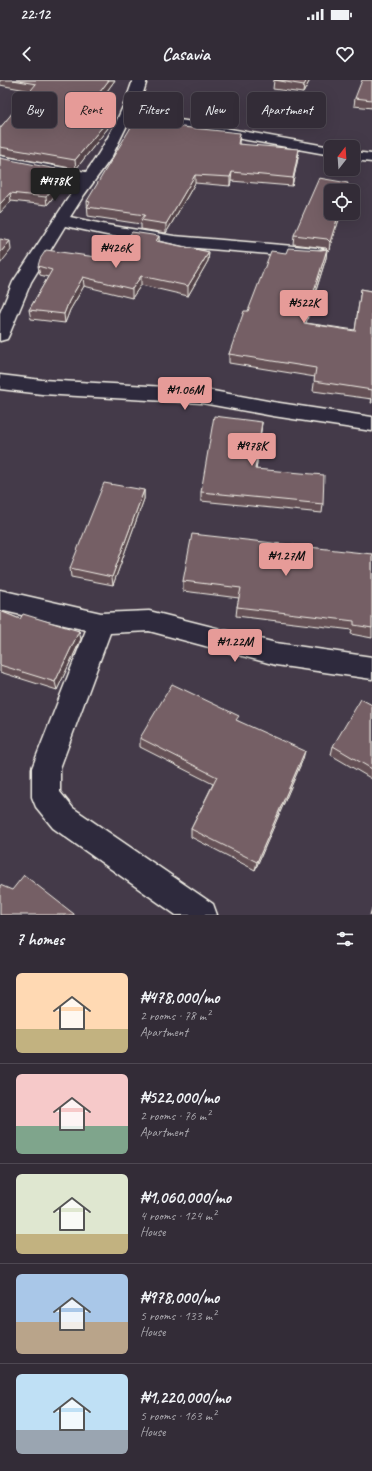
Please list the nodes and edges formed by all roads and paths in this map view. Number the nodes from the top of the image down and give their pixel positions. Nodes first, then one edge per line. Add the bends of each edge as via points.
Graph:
1 (140, 80) edge
2 (136, 92) edge
3 (124, 118) edge
4 (183, 125) edge
5 (324, 150) edge
6 (360, 157) edge
7 (372, 158) edge
8 (0, 160) edge
9 (90, 177) junction
10 (61, 220) junction
11 (320, 253) edge
12 (0, 335) edge
13 (0, 382) edge
14 (372, 424) edge
15 (0, 600) edge
16 (100, 623) junction
17 (372, 668) edge
18 (202, 915) edge

1 - 2 street
3 - 9 street via 104,158
4 - 5 street
6 - 7 street
8 - 9 street
9 - 10 street
10 - 11 street via 174,241
10 - 12 street via 22,282
13 - 14 street via 42,387 202,396
15 - 16 street
16 - 17 street via 149,621 276,654
16 - 18 street via 46,768 46,797 63,818

